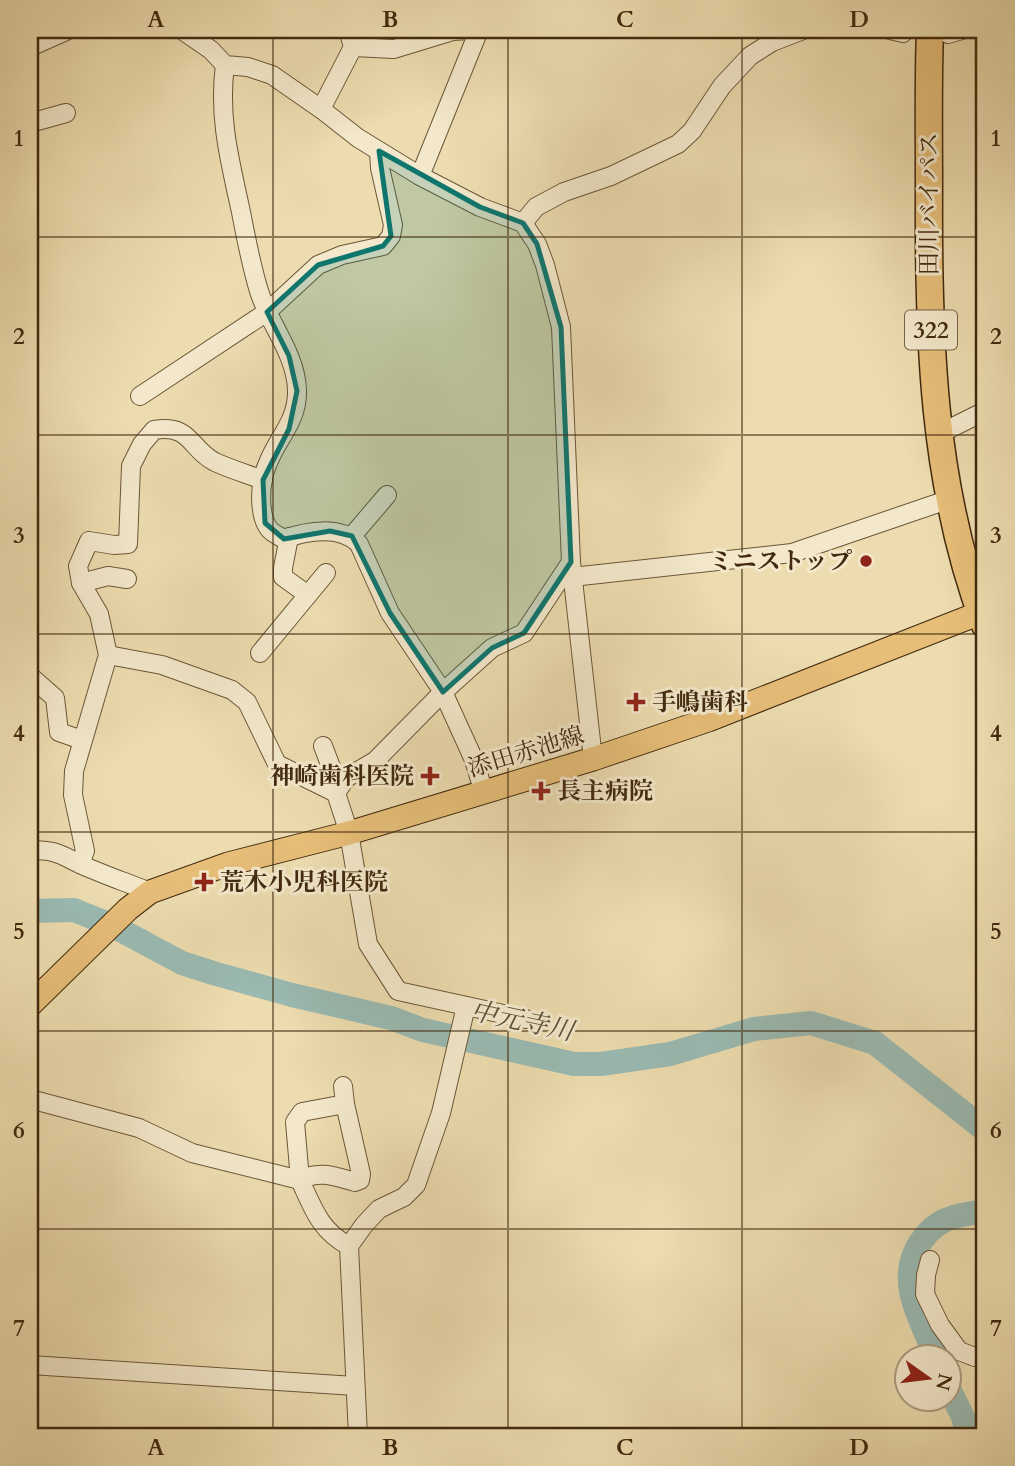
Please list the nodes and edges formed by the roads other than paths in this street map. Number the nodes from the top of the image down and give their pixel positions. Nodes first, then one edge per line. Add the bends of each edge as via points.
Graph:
1 (68, 30) edge
2 (182, 30) edge
3 (470, 30) edge
4 (478, 30) edge
5 (803, 30) edge
6 (947, 31) edge
7 (351, 38) edge
8 (30, 47) edge
9 (225, 65) junction
10 (321, 108) junction
11 (66, 113) dead end
12 (30, 123) edge
13 (379, 151) junction
14 (419, 176) junction
15 (523, 223) junction
16 (267, 312) junction
17 (140, 396) dead end
18 (985, 411) edge
19 (939, 434) junction
20 (263, 480) junction
21 (387, 495) dead end
22 (950, 499) junction
23 (352, 536) junction
24 (289, 537) junction
25 (572, 570) junction
26 (327, 573) dead end
27 (127, 579) dead end
28 (81, 583) junction
29 (308, 595) junction
30 (984, 616) edge
31 (260, 653) dead end
32 (108, 655) junction
33 (30, 676) edge
34 (443, 692) junction
35 (82, 740) junction
36 (323, 746) dead end
37 (593, 760) junction
38 (338, 790) junction
39 (484, 793) junction
40 (349, 833) junction
41 (30, 850) edge
42 (80, 864) junction
43 (150, 892) junction
44 (30, 1005) edge
45 (466, 1006) junction
46 (526, 1019) dead end
47 (343, 1086) dead end
48 (30, 1099) edge
49 (345, 1104) junction
50 (300, 1180) junction
51 (349, 1246) junction
52 (930, 1260) dead end
53 (985, 1353) edge
54 (30, 1365) edge
55 (355, 1385) junction
56 (358, 1436) edge

1 - 8 street
2 - 9 street
3 - 7 street via 394,49
4 - 14 street
5 - 15 street via 750,56 678,144 565,192 536,207
6 - 19 highway, 田川バイパス / 322 via 929,300
7 - 10 street
9 - 10 street via 272,75
9 - 16 street via 221,94 225,141
10 - 13 street
11 - 12 street
13 - 14 street
13 - 16 street via 393,225 391,236 383,246 318,265
14 - 15 street
15 - 25 street via 545,265 561,327
16 - 17 street
16 - 20 street via 289,356 297,391 289,429
18 - 19 street
19 - 22 highway, 田川バイパス / 322
20 - 24 street via 265,523 272,533
20 - 28 street via 212,461 184,432 154,430 131,466 128,544 89,541 78,566
21 - 23 street
22 - 25 street via 792,553 594,576
22 - 30 highway, 田川バイパス / 322
23 - 24 street via 330,531
23 - 34 street via 390,613
24 - 29 street via 284,577
25 - 34 street via 524,633 492,648
25 - 37 street
26 - 29 street
27 - 28 street via 108,576
28 - 32 street via 99,614
29 - 31 street
30 - 37 main road, 添田赤池線
32 - 35 street
32 - 38 street via 162,665 232,690 247,702 277,764
33 - 35 street via 55,698 59,732
34 - 38 street via 375,761 346,778
34 - 39 street
35 - 42 street via 73,795 85,851
36 - 38 street
37 - 39 main road, 添田赤池線
38 - 40 street
39 - 40 main road, 添田赤池線
40 - 43 main road, 添田赤池線 via 228,864
40 - 45 street via 368,944 398,991
41 - 42 street via 64,854
42 - 43 street
43 - 44 main road, 添田赤池線
45 - 46 street
45 - 51 street via 441,1113 416,1185 404,1197 379,1209
47 - 49 street
48 - 50 street via 138,1128 191,1153
49 - 50 street via 302,1112 295,1122
49 - 50 street via 360,1180 325,1173
50 - 51 street via 333,1238
51 - 55 street
52 - 53 street via 925,1294 940,1325 958,1352 975,1357
54 - 55 street
55 - 56 street

